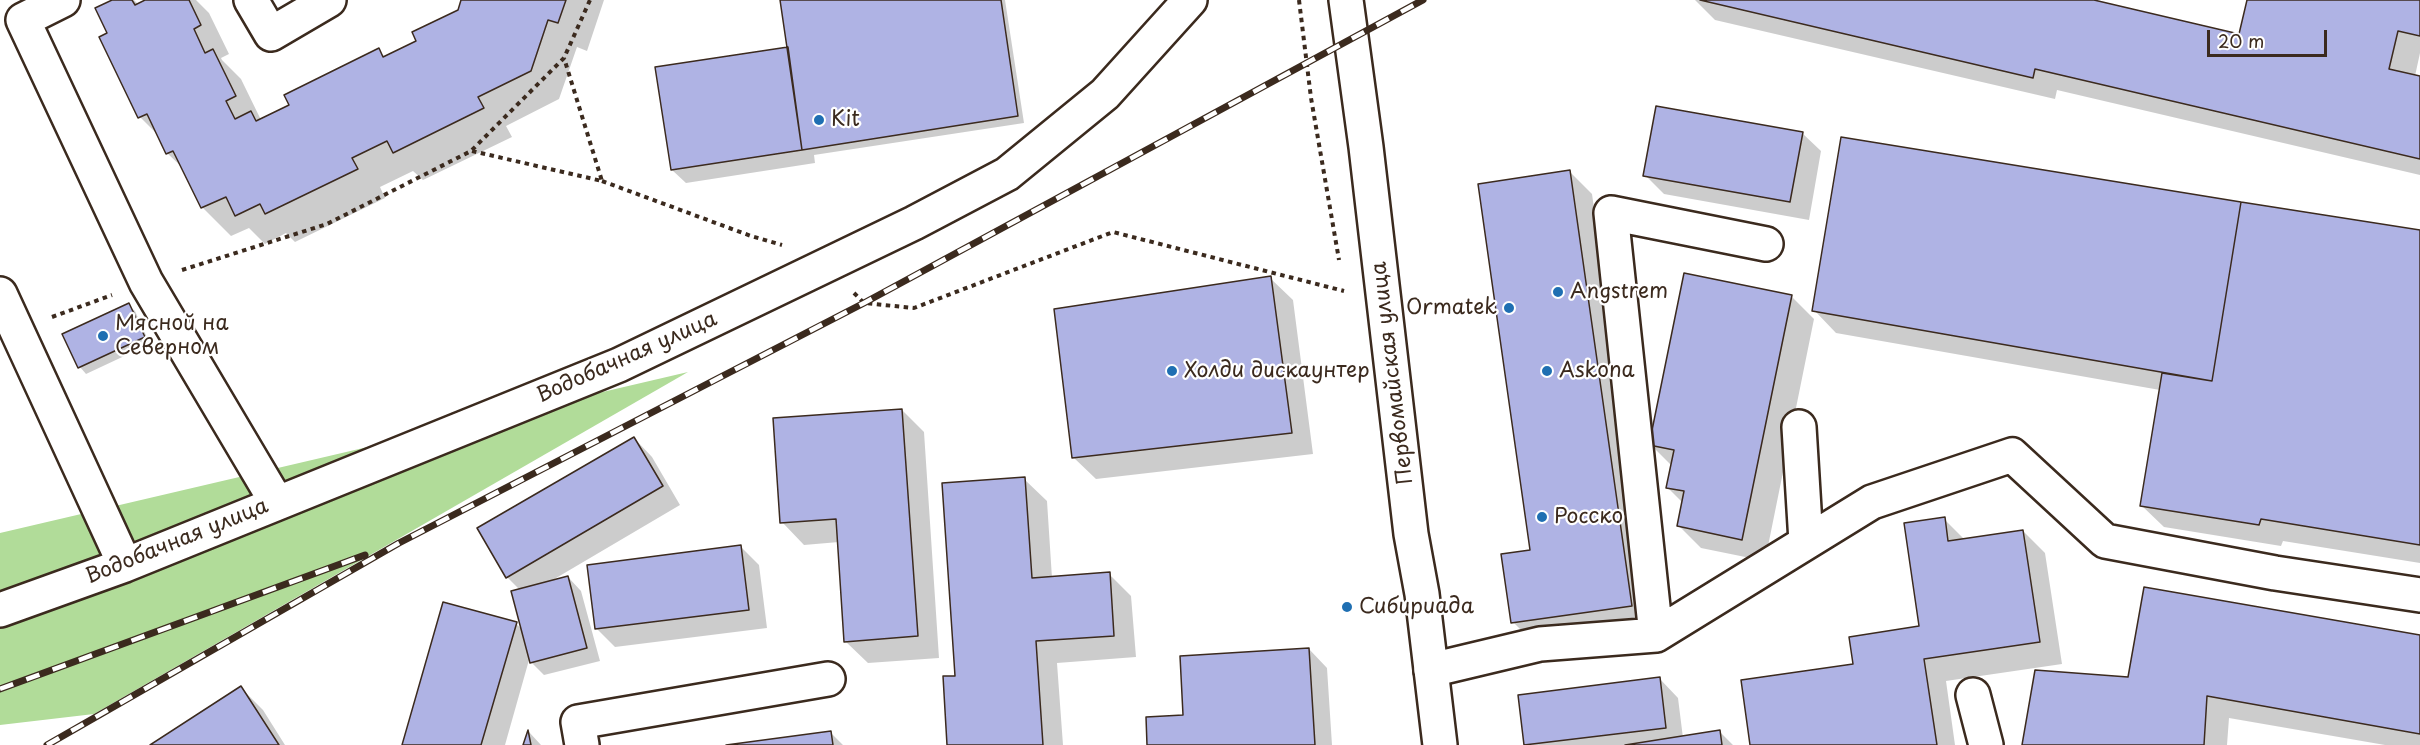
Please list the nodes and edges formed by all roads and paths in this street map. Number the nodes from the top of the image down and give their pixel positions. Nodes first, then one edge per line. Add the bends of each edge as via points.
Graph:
1 (63, 0) edge
2 (251, 0) edge
3 (328, 0) edge
4 (590, 0) edge
5 (1190, 0) edge
6 (1346, 0) edge
7 (564, 58) junction
8 (471, 151) junction
9 (602, 181) junction
10 (1766, 244) dead end
11 (829, 266) junction
12 (146, 282) junction
13 (1344, 291) dead end
14 (0, 294) edge
15 (17, 331) junction
16 (1798, 427) dead end
17 (277, 503) junction
18 (1806, 542) junction
19 (125, 565) junction
20 (2420, 595) edge
21 (0, 610) edge
22 (1656, 634) junction
23 (1431, 670) junction
24 (828, 679) dead end
25 (1973, 695) dead end
26 (582, 745) edge
27 (1440, 745) edge
28 (1986, 745) edge

1 - 12 street via 23,20
2 - 3 street via 271,34
4 - 7 path
5 - 11 street, Водобачная улица via 1105,94 1007,174
6 - 23 street, Первомайская улица
7 - 8 path
7 - 9 path
8 - 9 path
8 - 12 path via 327,224
9 - 11 path via 786,246
10 - 22 street via 1611,213
11 - 13 path via 864,303 914,308 1113,232
11 - 17 street, Водобачная улица via 620,365
12 - 15 path
12 - 17 street
14 - 15 street
15 - 19 street
16 - 18 street
17 - 19 street, Водобачная улица
18 - 20 street via 1872,502 2012,455 2104,541
18 - 22 street
19 - 21 street, Водобачная улица
22 - 23 street via 1540,644
23 - 27 street, Первомайская улица
24 - 26 street via 578,722
25 - 28 street

